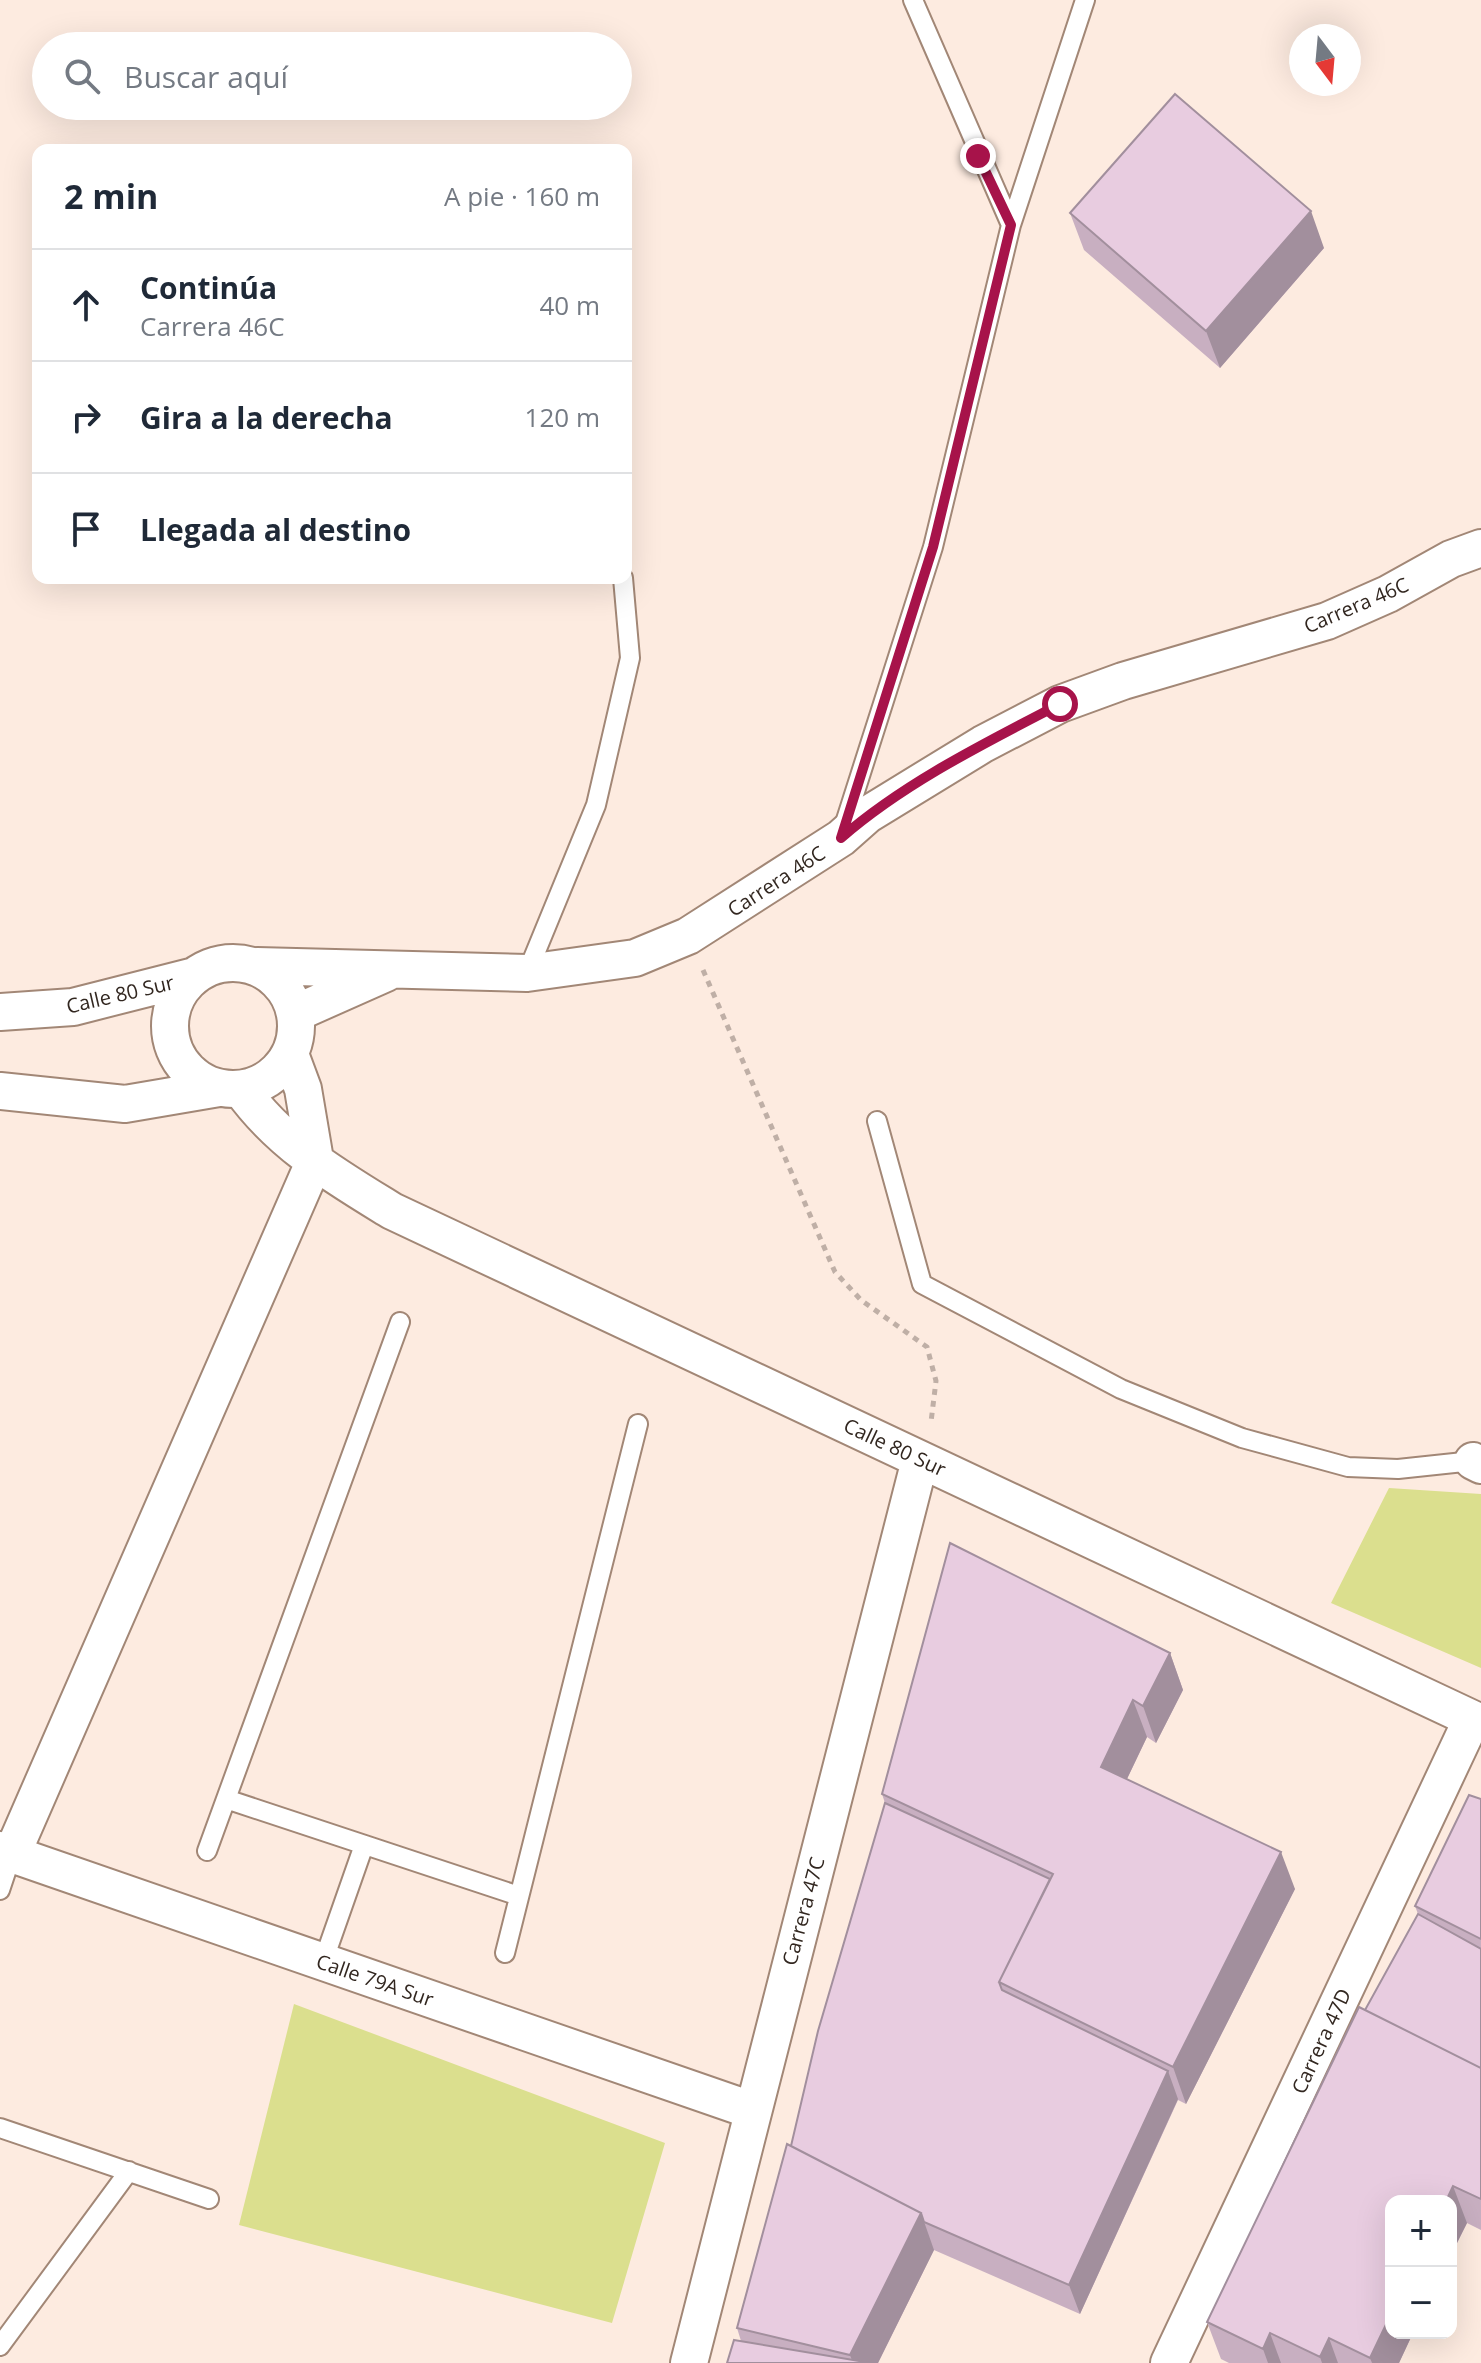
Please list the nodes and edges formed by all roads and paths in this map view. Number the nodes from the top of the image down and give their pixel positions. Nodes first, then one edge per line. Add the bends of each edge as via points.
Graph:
1 (913, 0) edge
2 (1085, 0) edge
3 (1011, 225) junction
4 (1481, 548) edge
5 (624, 584) edge
6 (841, 838) junction
7 (688, 936) junction
8 (257, 966) junction
9 (395, 970) junction
10 (527, 973) junction
11 (191, 977) junction
12 (0, 1012) edge
13 (296, 1013) junction
14 (290, 1054) junction
15 (230, 1089) junction
16 (0, 1091) edge
17 (877, 1121) dead end
18 (315, 1160) junction
19 (400, 1322) dead end
20 (638, 1424) dead end
21 (920, 1460) junction
22 (1477, 1463) edge
23 (1476, 1721) edge
24 (226, 1799) junction
25 (364, 1845) junction
26 (207, 1851) dead end
27 (6, 1852) edge
28 (0, 1890) edge
29 (519, 1896) junction
30 (505, 1953) dead end
31 (323, 1962) junction
32 (751, 2110) junction
33 (0, 2128) edge
34 (129, 2171) junction
35 (209, 2199) dead end
36 (0, 2346) edge
37 (689, 2363) edge
38 (1169, 2363) edge

1 - 3 lane
2 - 3 lane
3 - 6 lane via 933,547
4 - 6 street, Carrera 46C via 1327,621 1060,704 983,744 867,815
5 - 10 lane via 630,658 596,805
6 - 7 street, Carrera 46C
7 - 10 street, Carrera 46C via 635,958
7 - 21 path via 835,1272 861,1300 927,1347 936,1381
8 - 9 street, Carrera 46C
8 - 11 street via 222,963
8 - 13 street via 275,977
9 - 10 street, Carrera 46C
9 - 13 street
11 - 12 street, Calle 80 Sur via 73,1007
11 - 15 street via 170,1011 174,1051 185,1068
13 - 14 street via 297,1034
14 - 15 street via 261,1083
14 - 18 street via 303,1089
15 - 16 street via 125,1104
15 - 18 street, Calle 80 Sur via 286,1142
17 - 22 lane via 922,1284 1121,1389 1242,1438 1348,1467
18 - 21 street, Calle 80 Sur via 392,1211
18 - 27 street
19 - 24 lane
20 - 29 lane
21 - 23 street, Calle 80 Sur
21 - 32 street, Carrera 47C
23 - 38 street, Carrera 47D
24 - 25 lane
24 - 26 lane
25 - 29 lane
25 - 31 lane
27 - 28 lane
27 - 31 street, Calle 79A Sur
29 - 30 lane
31 - 32 street, Calle 79A Sur
32 - 37 street, Carrera 47C
33 - 34 lane
34 - 35 lane
34 - 36 lane

